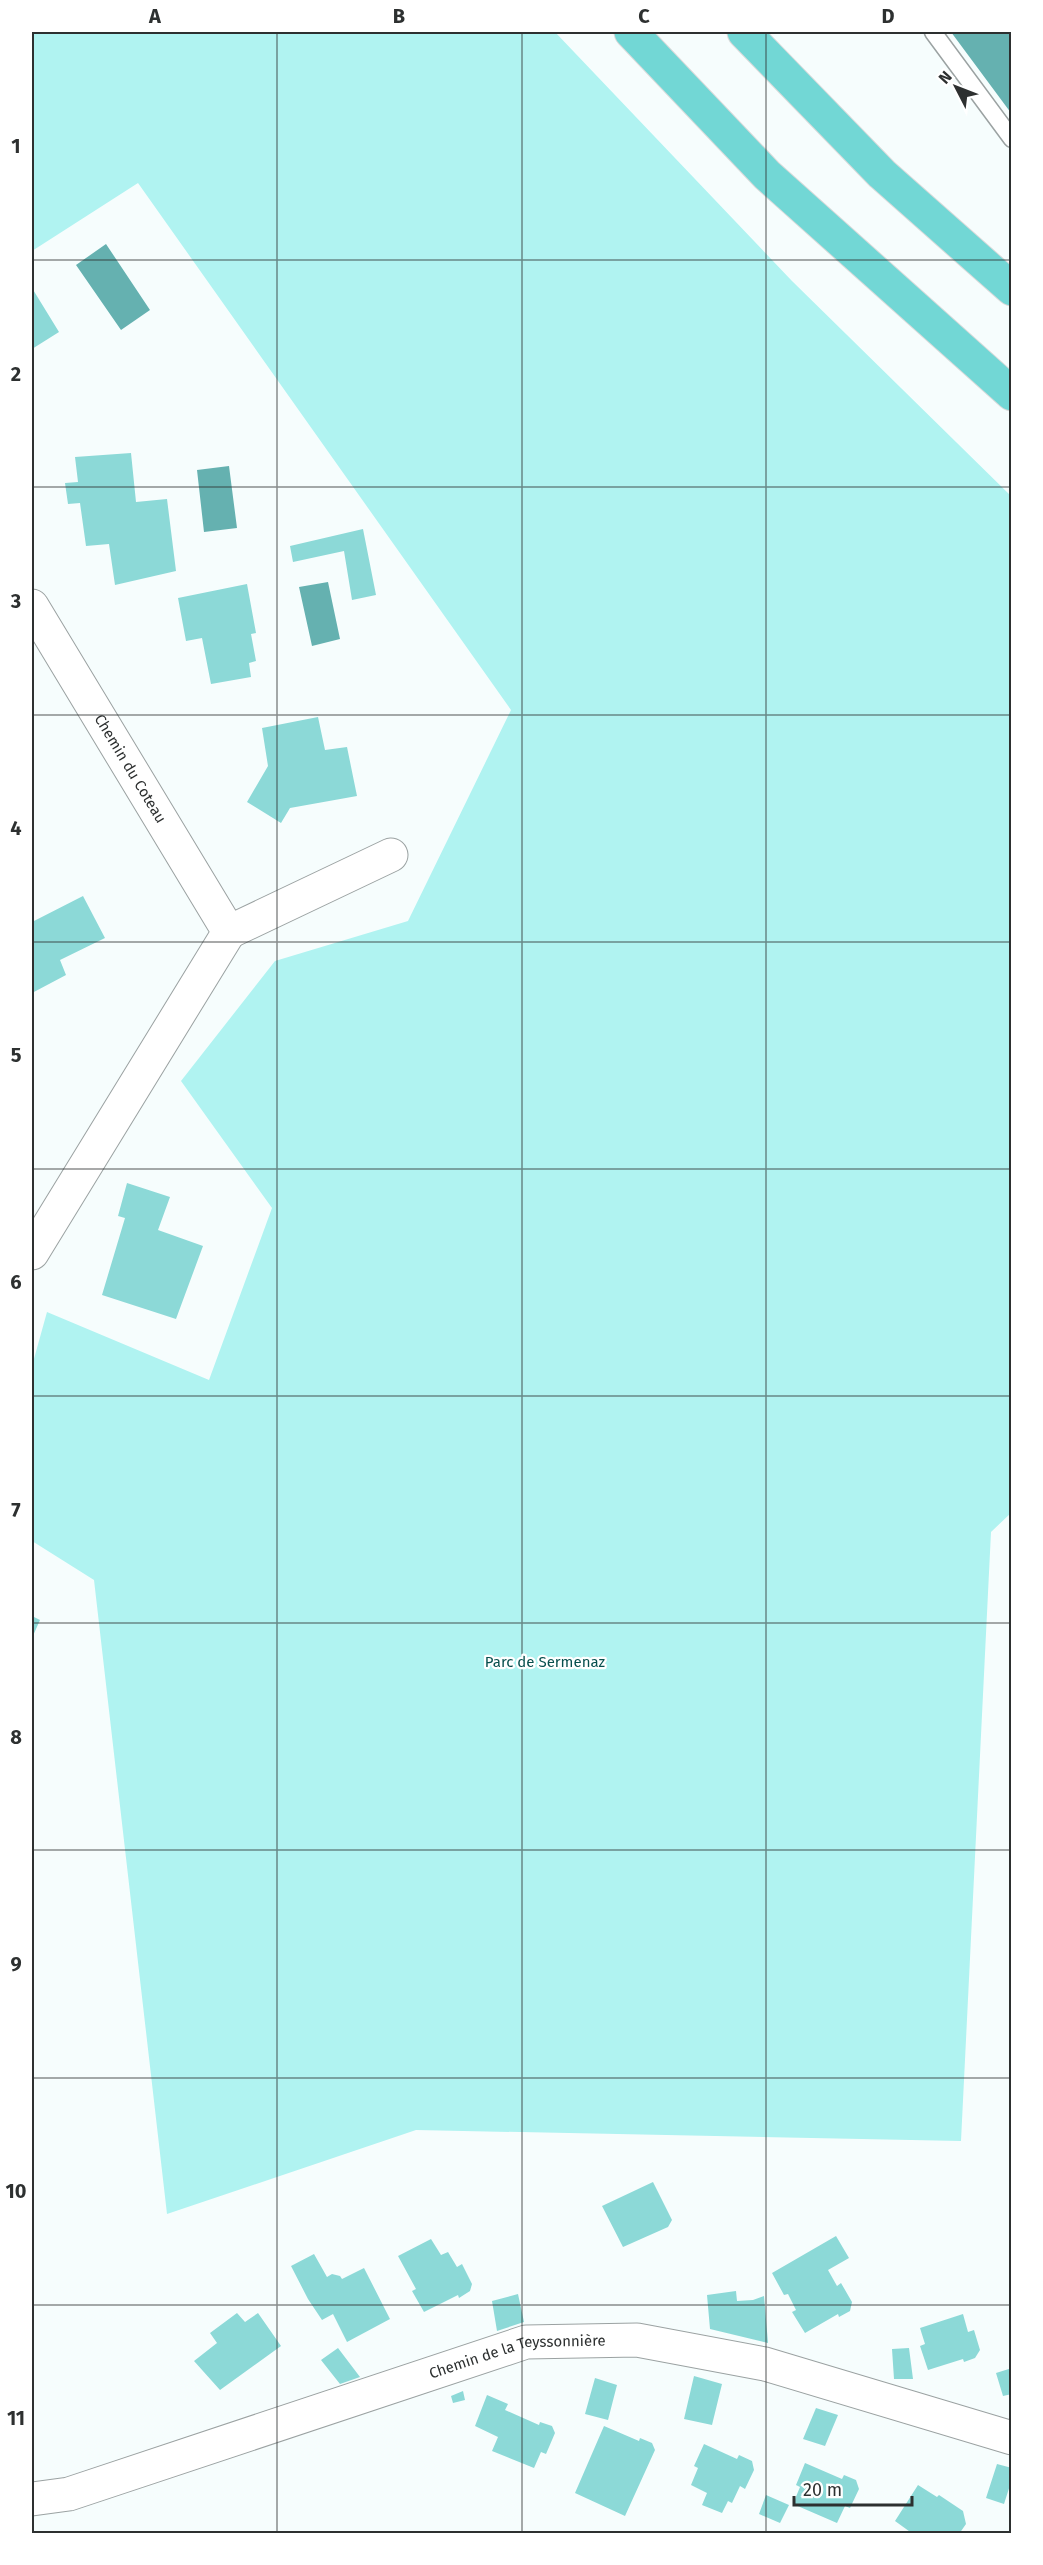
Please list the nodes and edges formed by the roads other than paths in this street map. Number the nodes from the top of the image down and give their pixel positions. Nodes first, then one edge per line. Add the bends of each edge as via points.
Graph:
1 (631, 32) edge
2 (744, 32) edge
3 (933, 32) edge
4 (1011, 139) edge
5 (1011, 289) edge
6 (1011, 394) edge
7 (32, 606) edge
8 (390, 855) dead end
9 (229, 932) junction
10 (32, 1253) edge
11 (1011, 2438) edge
12 (32, 2499) edge

1 - 6 highway via 767,175
2 - 5 highway via 882,174
3 - 4 lane
7 - 9 street, Chemin du Coteau
8 - 9 street
9 - 10 street
11 - 12 street, Chemin de la Teyssonnière via 765,2364 637,2340 526,2342 69,2494

